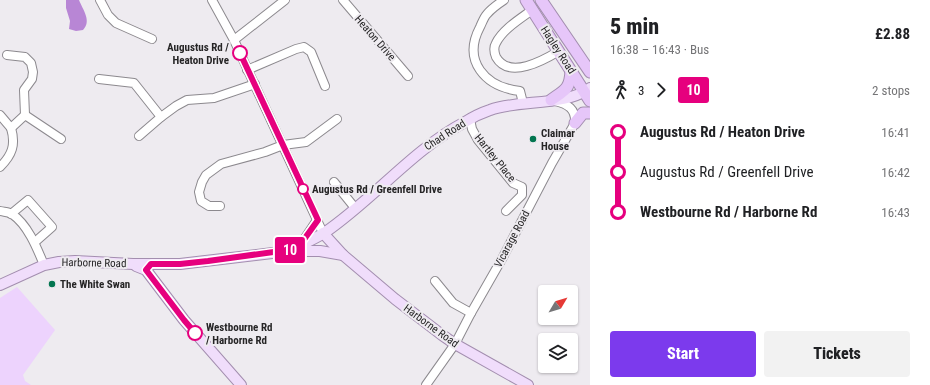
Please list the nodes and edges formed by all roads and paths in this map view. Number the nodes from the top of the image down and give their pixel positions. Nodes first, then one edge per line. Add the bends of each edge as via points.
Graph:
1 (100, 0) edge
2 (212, 0) edge
3 (285, 0) edge
4 (343, 0) edge
5 (504, 0) edge
6 (526, 0) edge
7 (538, 0) edge
8 (542, 0) edge
9 (532, 10) junction
10 (152, 38) dead end
11 (234, 40) junction
12 (559, 51) junction
13 (7, 55) dead end
14 (247, 70) junction
15 (572, 71) junction
16 (590, 72) edge
17 (408, 76) dead end
18 (99, 79) dead end
19 (255, 84) junction
20 (325, 86) dead end
21 (588, 93) edge
22 (551, 100) junction
23 (523, 104) junction
24 (590, 113) edge
25 (0, 115) edge
26 (25, 115) junction
27 (161, 117) junction
28 (337, 119) dead end
29 (470, 119) junction
30 (575, 123) junction
31 (11, 128) junction
32 (139, 136) dead end
33 (61, 139) dead end
34 (283, 145) junction
35 (0, 167) edge
36 (334, 182) dead end
37 (522, 187) junction
38 (534, 196) junction
39 (220, 206) dead end
40 (356, 208) junction
41 (0, 211) edge
42 (506, 211) dead end
43 (11, 214) junction
44 (323, 227) junction
45 (35, 242) junction
46 (300, 245) junction
47 (288, 250) junction
48 (343, 254) junction
49 (44, 265) junction
50 (149, 267) junction
51 (435, 280) dead end
52 (0, 285) edge
53 (471, 313) junction
54 (455, 344) junction
55 (241, 385) edge
56 (426, 385) edge
57 (528, 385) edge

1 - 10 street via 116,23
2 - 11 street
3 - 11 street
4 - 17 street, Heaton Drive
5 - 23 street via 487,14 478,30 474,41 476,64 492,83 520,91
6 - 9 highway, Hagley Road
7 - 9 highway via 537,7
8 - 16 highway, Hagley Road
9 - 12 highway, Hagley Road
9 - 12 street via 495,43 494,52 498,60 504,66 527,67
11 - 14 street
12 - 15 highway, Hagley Road
13 - 26 street via 25,57 31,63 32,79 24,90
14 - 19 street
14 - 20 street via 304,47 311,52
15 - 21 highway, Hagley Road
15 - 22 highway via 571,82 565,91
18 - 27 street via 134,82
19 - 27 street via 214,98 187,100
19 - 34 street
21 - 22 main road, Chad Road
22 - 23 main road, Chad Road
22 - 30 street via 563,102 570,107 575,116
23 - 29 main road, Chad Road via 490,110
24 - 30 highway via 583,113
25 - 31 street
26 - 31 street
26 - 33 street
27 - 32 street
28 - 34 street via 306,142
29 - 37 street, Hartley Place via 478,140 513,183
29 - 40 main road, Chad Road via 424,149
30 - 38 street, Vicarage Road
31 - 35 street via 14,136 13,148 9,158
34 - 39 street via 221,164 206,175 199,192 201,201 209,206
34 - 44 street
36 - 40 street
37 - 38 street
37 - 42 street, Hartley Place via 522,195
38 - 53 street, Vicarage Road
40 - 44 main road, Chad Road
41 - 43 street
43 - 45 street
43 - 45 street via 28,200 52,227
44 - 46 main road, Harborne Road
44 - 46 street
44 - 48 main road, Harborne Road
45 - 49 street
46 - 47 main road, Harborne Road
47 - 48 main road, Harborne Road
47 - 50 main road, Harborne Road
48 - 54 main road, Harborne Road via 394,299
49 - 50 main road, Harborne Road via 75,261
49 - 52 main road, Harborne Road
50 - 55 main road via 184,320
51 - 53 street via 453,304
53 - 54 street, Vicarage Road
54 - 56 street, Vicarage Road
54 - 57 main road, Harborne Road

